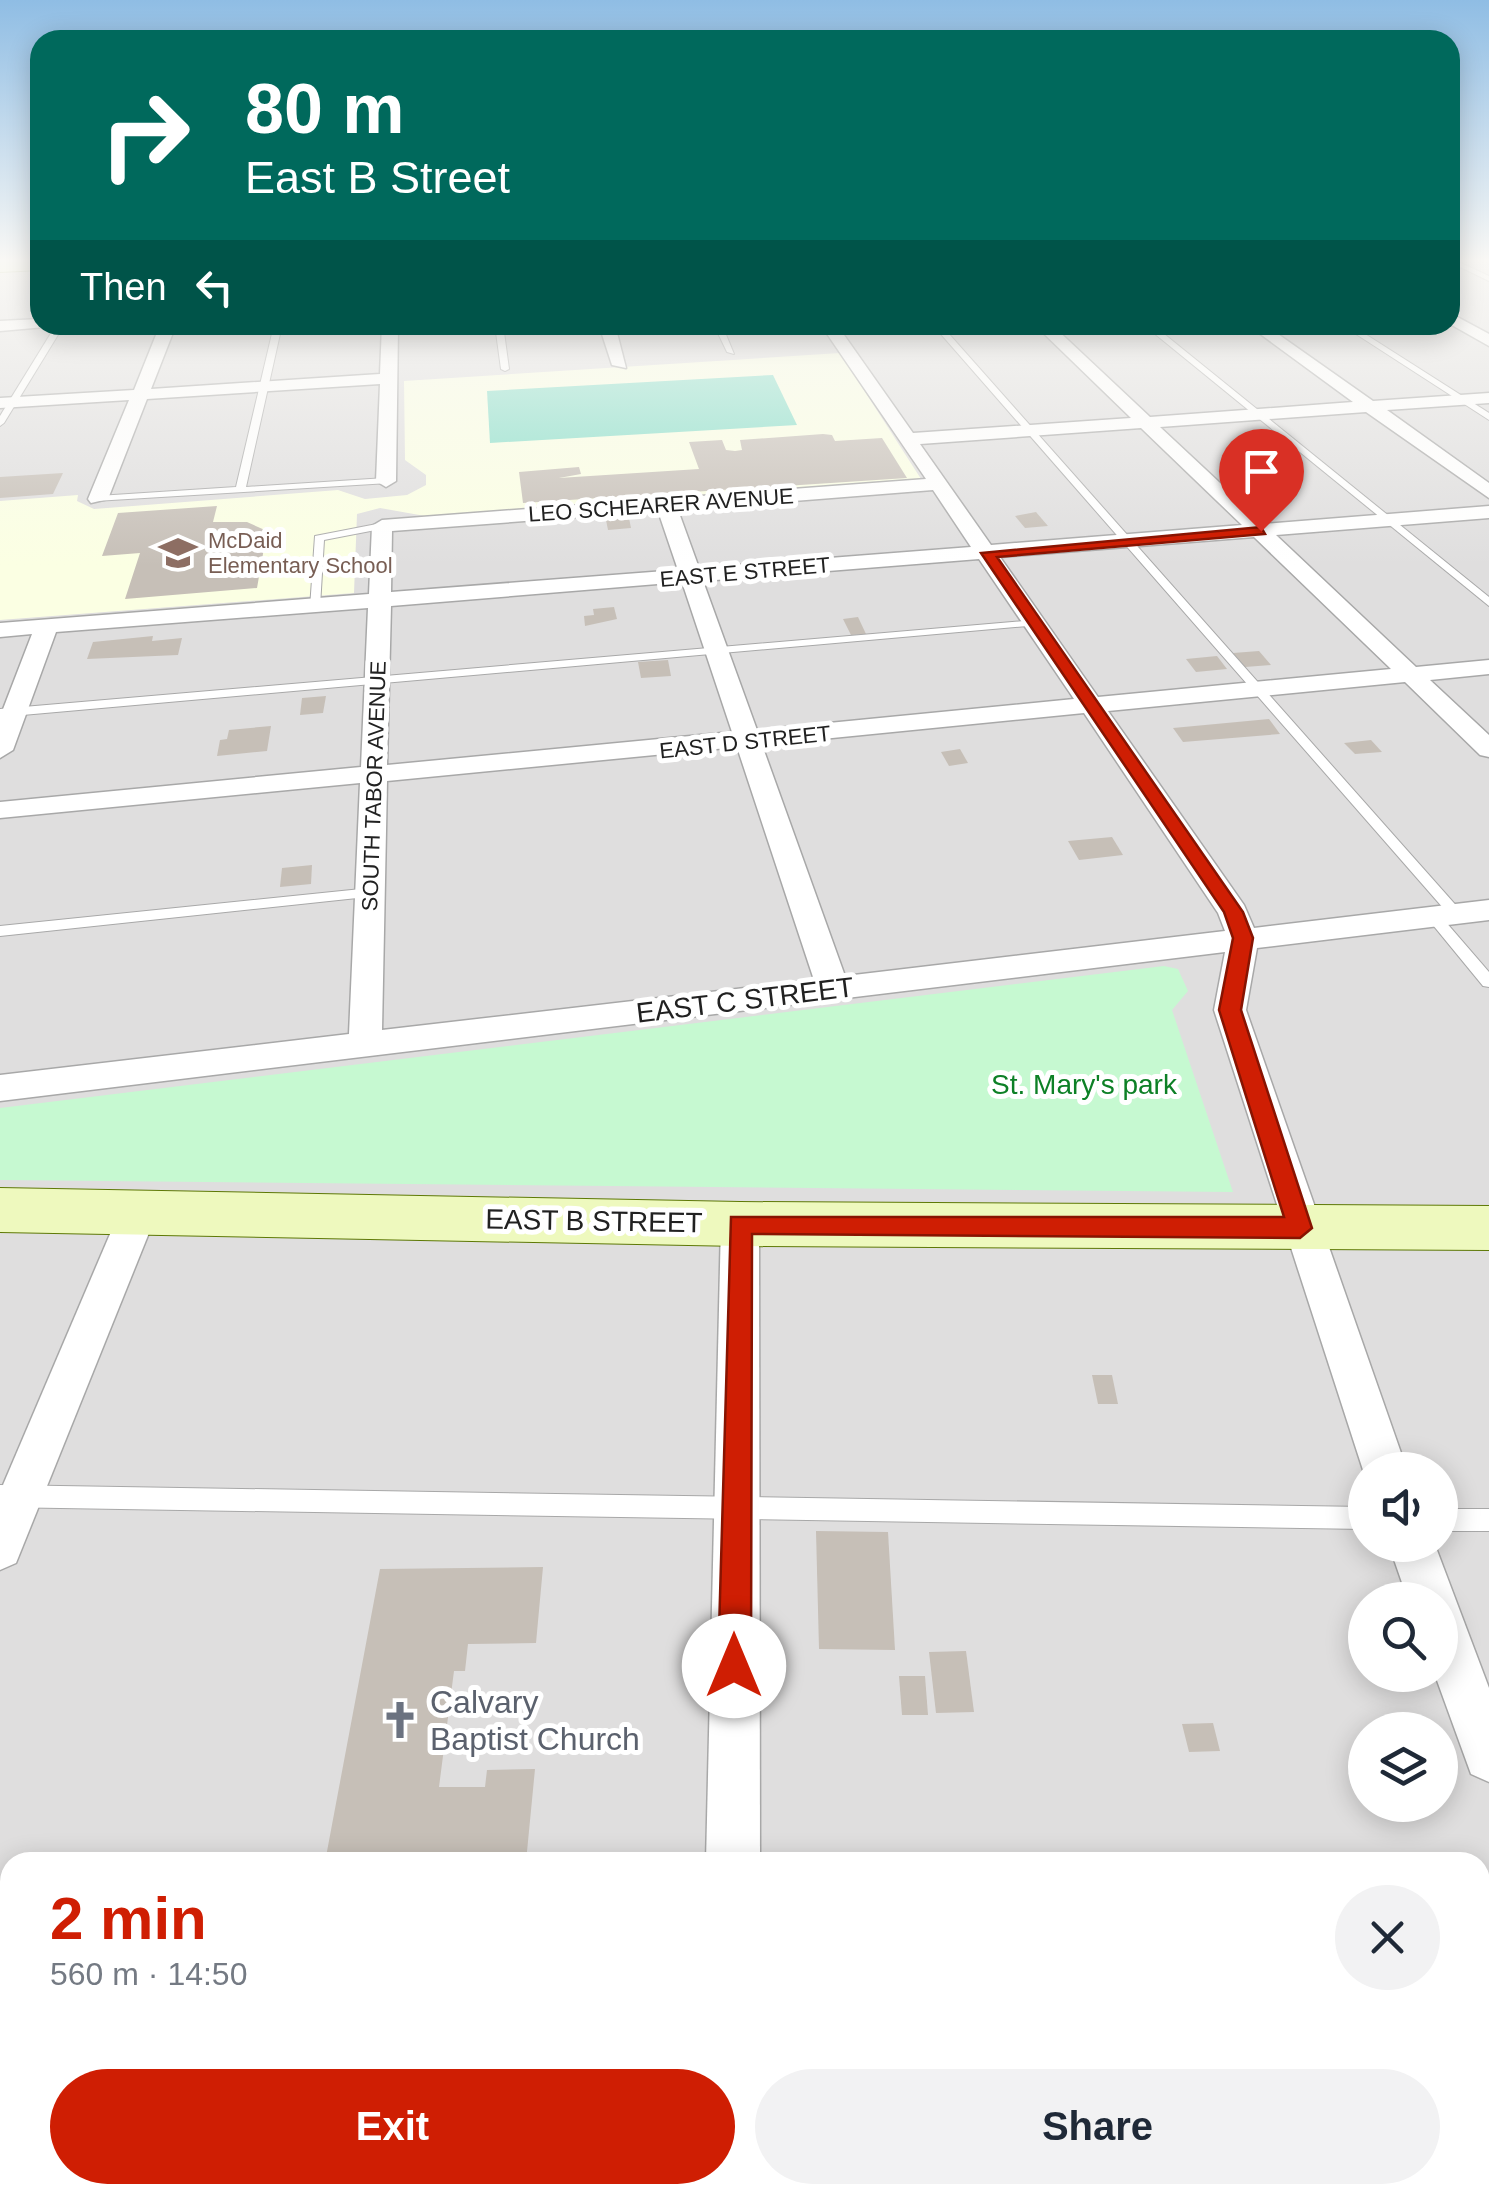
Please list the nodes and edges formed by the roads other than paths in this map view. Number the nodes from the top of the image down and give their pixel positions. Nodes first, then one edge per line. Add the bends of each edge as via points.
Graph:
1 (35, 361) edge
2 (153, 361) edge
3 (271, 361) edge
4 (389, 361) edge
5 (504, 361) edge
6 (619, 361) edge
7 (854, 361) edge
8 (968, 361) edge
9 (1082, 361) edge
10 (1191, 361) edge
11 (1307, 361) edge
12 (1402, 361) edge
13 (620, 365) dead end
14 (505, 369) dead end
15 (388, 380) junction
16 (266, 387) junction
17 (138, 395) junction
18 (1489, 398) edge
19 (1463, 400) junction
20 (6, 403) edge
21 (1372, 407) junction
22 (1257, 415) junction
23 (1489, 417) edge
24 (1147, 422) junction
25 (0, 423) edge
26 (1029, 431) junction
27 (909, 439) junction
28 (386, 481) joint
29 (940, 484) junction
30 (240, 491) junction
31 (1489, 492) edge
32 (98, 499) joint
33 (666, 505) junction
34 (1489, 512) edge
35 (1387, 520) junction
36 (382, 526) junction
37 (1261, 531) junction
38 (1127, 542) junction
39 (988, 553) junction
40 (692, 577) junction
41 (380, 601) junction
42 (1489, 603) edge
43 (314, 606) junction
44 (1035, 623) junction
45 (47, 626) junction
46 (0, 630) edge
47 (717, 650) junction
48 (1489, 667) edge
49 (1411, 674) junction
50 (378, 680) junction
51 (1257, 689) junction
52 (1093, 707) junction
53 (8, 712) edge
54 (748, 741) junction
55 (1489, 748) edge
56 (0, 750) edge
57 (375, 775) junction
58 (0, 810) edge
59 (370, 892) junction
60 (1489, 910) edge
61 (1444, 915) junction
62 (0, 931) edge
63 (1243, 938) junction
64 (1489, 982) edge
65 (834, 990) junction
66 (365, 1045) junction
67 (0, 1088) edge
68 (0, 1210) edge
69 (138, 1213) junction
70 (740, 1224) junction
71 (1300, 1228) junction
72 (1489, 1228) edge
73 (1379, 1452) edge
74 (10, 1497) edge
75 (736, 1509) junction
76 (1348, 1518) edge
77 (1458, 1520) edge
78 (1489, 1520) edge
79 (0, 1547) edge
80 (1458, 1671) edge
81 (1489, 1756) edge
82 (733, 1852) edge

1 - 20 lane
2 - 17 street
3 - 16 lane
4 - 15 street
5 - 14 lane
6 - 13 street
7 - 27 street
8 - 26 lane
9 - 24 street
10 - 22 lane
11 - 21 street
12 - 19 lane
15 - 16 street
15 - 28 street
16 - 17 street
16 - 30 lane
17 - 20 street
17 - 32 street
18 - 19 street
19 - 21 street
19 - 23 lane
20 - 25 lane
21 - 22 street
21 - 31 street
22 - 24 street
22 - 35 lane
24 - 26 street
24 - 37 street
26 - 27 street
26 - 38 lane
27 - 29 street
28 - 30 lane
29 - 33 street, LEO SCHEARER AVENUE
29 - 39 street
30 - 32 lane
33 - 36 street, LEO SCHEARER AVENUE
33 - 40 street
34 - 35 street, EAST E STREET
35 - 37 street, EAST E STREET
35 - 42 lane
36 - 41 street, SOUTH TABOR AVENUE
36 - 43 lane via 319,538
37 - 38 street, EAST E STREET
37 - 49 street
38 - 39 street, EAST E STREET
38 - 51 lane
39 - 40 street, EAST E STREET
39 - 44 street
40 - 41 street, EAST E STREET
40 - 47 street
41 - 43 street, EAST E STREET
41 - 50 street, SOUTH TABOR AVENUE
43 - 45 street, EAST E STREET
44 - 47 lane
44 - 52 street
45 - 46 street, EAST E STREET
45 - 53 street
47 - 50 lane
47 - 54 street
48 - 49 street, EAST D STREET
49 - 51 street, EAST D STREET
49 - 55 street
50 - 53 lane
50 - 57 street, SOUTH TABOR AVENUE
51 - 52 street, EAST D STREET
51 - 61 lane
52 - 54 street, EAST D STREET
52 - 63 street via 1233,912
53 - 56 street
54 - 57 street, EAST D STREET
54 - 65 street
57 - 58 street, EAST D STREET
57 - 59 street, SOUTH TABOR AVENUE
59 - 62 lane
59 - 66 street, SOUTH TABOR AVENUE
60 - 61 street, EAST C STREET
61 - 63 street, EAST C STREET
61 - 64 lane
63 - 65 street, EAST C STREET
63 - 71 street via 1230,1010
65 - 66 street, EAST C STREET
66 - 67 street, EAST C STREET
68 - 69 street, EAST B STREET
69 - 70 street, EAST B STREET
69 - 74 street
70 - 71 street, EAST B STREET
70 - 75 street
71 - 72 street, EAST B STREET
71 - 73 street
74 - 75 lane
74 - 79 street
75 - 76 lane
75 - 82 street
77 - 78 lane
80 - 81 street

